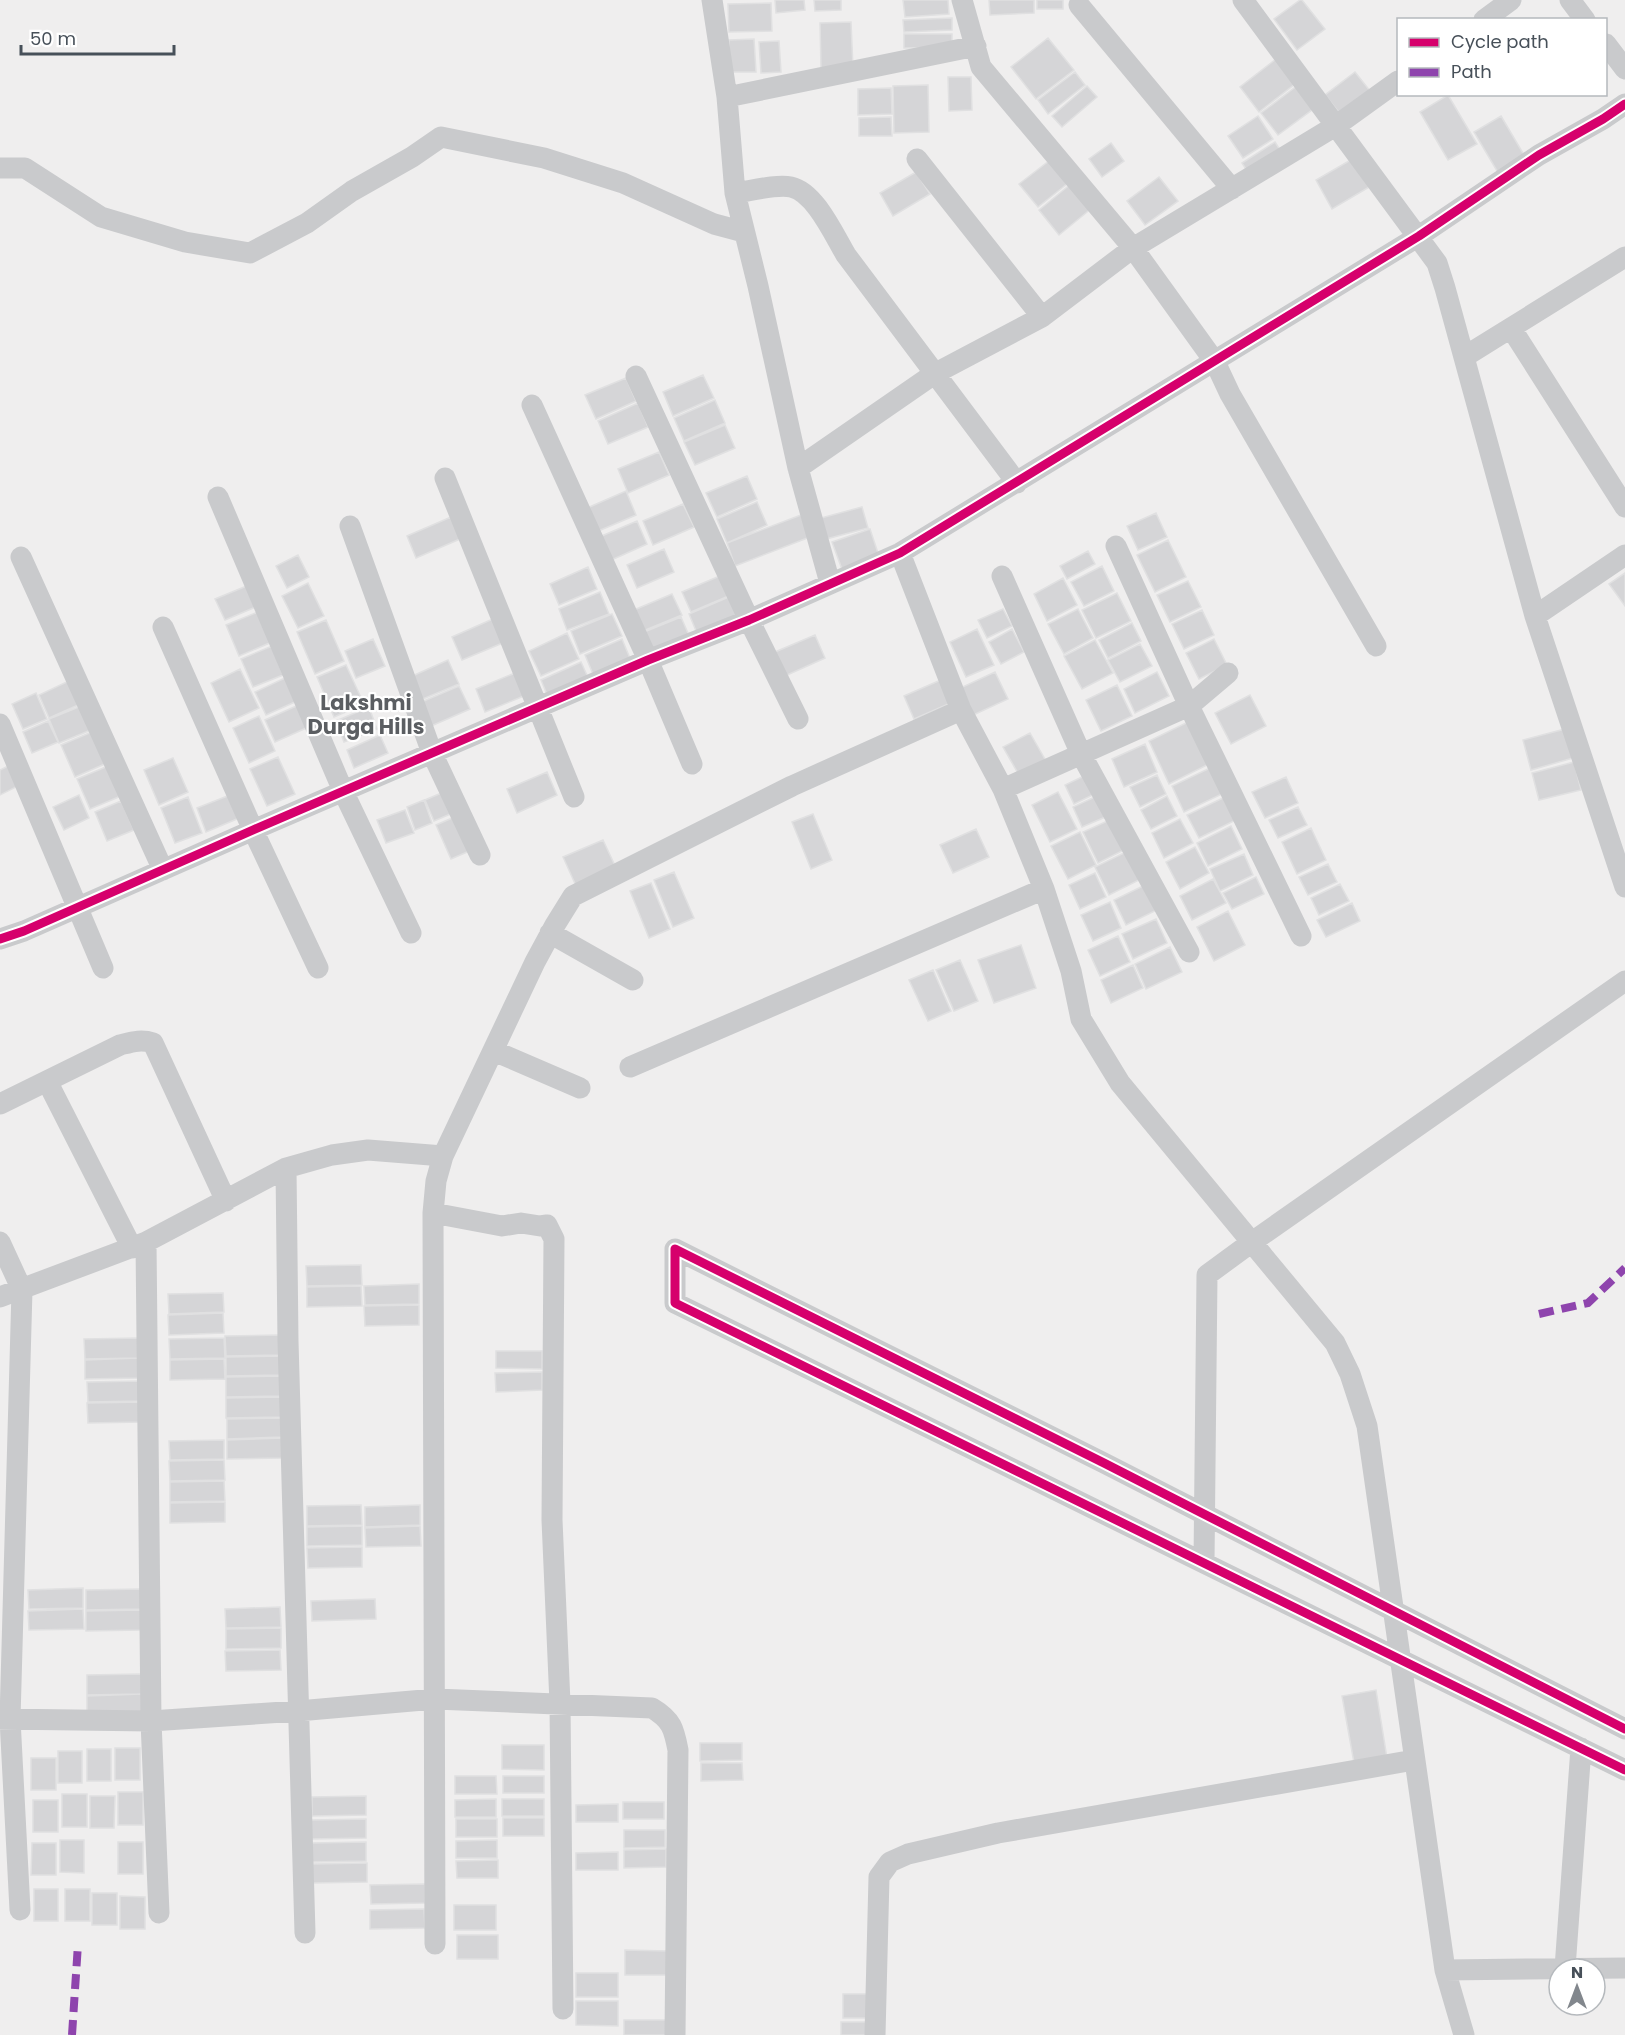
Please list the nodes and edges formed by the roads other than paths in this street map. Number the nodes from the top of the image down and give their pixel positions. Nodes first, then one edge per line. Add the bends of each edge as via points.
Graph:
1 (712, 0) edge
2 (962, 0) edge
3 (1511, 0) edge
4 (1570, 0) edge
5 (1250, 2) edge
6 (1079, 5) dead end
7 (1487, 18) edge
8 (1584, 18) edge
9 (975, 46) junction
10 (1607, 46) edge
11 (1625, 69) edge
12 (1397, 82) edge
13 (727, 97) junction
14 (1625, 104) edge
15 (1337, 125) junction
16 (917, 159) dead end
17 (0, 168) edge
18 (1232, 189) junction
19 (735, 193) junction
20 (744, 232) junction
21 (1419, 236) junction
22 (1133, 248) junction
23 (1625, 257) edge
24 (1042, 317) junction
25 (1511, 328) junction
26 (1464, 357) junction
27 (1215, 362) junction
28 (934, 374) junction
29 (636, 376) dead end
30 (532, 405) dead end
31 (798, 468) junction
32 (445, 478) dead end
33 (1017, 483) junction
34 (218, 497) dead end
35 (1625, 507) edge
36 (350, 526) dead end
37 (1116, 546) dead end
38 (900, 553) junction
39 (1625, 555) edge
40 (21, 556) dead end
41 (1002, 576) dead end
42 (830, 583) junction
43 (1535, 616) junction
44 (749, 620) junction
45 (163, 627) dead end
46 (1376, 646) dead end
47 (648, 660) junction
48 (1228, 673) dead end
49 (1189, 706) junction
50 (538, 707) junction
51 (961, 710) junction
52 (798, 718) dead end
53 (0, 724) edge
54 (432, 753) junction
55 (1081, 754) junction
56 (692, 764) dead end
57 (1003, 789) junction
58 (344, 791) junction
59 (574, 797) dead end
60 (253, 830) junction
61 (480, 855) dead end
62 (163, 870) junction
63 (1625, 887) edge
64 (1044, 889) junction
65 (77, 908) junction
66 (411, 933) dead end
67 (550, 933) junction
68 (1301, 936) dead end
69 (0, 939) edge
70 (1189, 952) dead end
71 (103, 968) dead end
72 (318, 968) dead end
73 (633, 980) dead end
74 (1625, 981) edge
75 (494, 1051) junction
76 (630, 1067) dead end
77 (47, 1081) junction
78 (580, 1088) dead end
79 (0, 1104) edge
80 (443, 1156) junction
81 (286, 1168) junction
82 (226, 1201) junction
83 (433, 1213) junction
84 (0, 1242) edge
85 (1252, 1242) junction
86 (139, 1245) junction
87 (22, 1290) junction
88 (0, 1298) edge
89 (1205, 1515) junction
90 (1204, 1562) junction
91 (1393, 1611) junction
92 (1400, 1658) junction
93 (435, 1699) junction
94 (560, 1703) junction
95 (298, 1711) junction
96 (5, 1719) edge
97 (151, 1721) junction
98 (1625, 1729) edge
99 (1581, 1748) junction
100 (1414, 1760) junction
101 (1625, 1770) edge
102 (20, 1910) dead end
103 (159, 1913) dead end
104 (304, 1933) dead end
105 (435, 1944) dead end
106 (1566, 1957) edge
107 (1547, 1968) edge
108 (1607, 1968) edge
109 (1625, 1968) edge
110 (1445, 1970) junction
111 (563, 2009) dead end
112 (675, 2035) edge
113 (875, 2035) edge
114 (1464, 2035) edge

1 - 13 street
2 - 9 street
3 - 7 street
4 - 8 street
5 - 15 street
6 - 18 street
9 - 13 street
9 - 22 street via 981,67
10 - 11 street
12 - 15 street
13 - 19 street
14 - 21 street via 1539,155
15 - 18 street
15 - 21 street
16 - 24 street
17 - 20 street via 24,168 101,218 185,242 250,253 441,138 544,158 623,183 714,224
18 - 22 street
19 - 20 street
19 - 28 street via 791,187 804,194 823,214 846,255
20 - 31 street
21 - 26 street via 1437,263
21 - 27 street
22 - 24 street
22 - 27 street
23 - 25 street
24 - 28 street
25 - 26 street
25 - 35 street
26 - 43 street
27 - 33 street
27 - 46 street
28 - 31 street
28 - 33 street
29 - 44 street
30 - 47 street
31 - 42 street
32 - 50 street
33 - 38 street
34 - 58 street
36 - 54 street
37 - 49 street
38 - 42 street
38 - 51 street
39 - 43 street
40 - 62 street
41 - 55 street
42 - 44 street
43 - 63 street
44 - 47 street
44 - 52 street
45 - 60 street
47 - 50 street
47 - 56 street
48 - 49 street
49 - 55 street
49 - 68 street
50 - 54 street
50 - 59 street
51 - 57 street
51 - 67 street via 792,786 573,896
53 - 65 street
54 - 58 street
54 - 61 street
55 - 57 street
55 - 70 street
57 - 64 street
58 - 60 street
58 - 66 street
60 - 62 street
60 - 72 street
62 - 65 street
64 - 76 street
64 - 85 street via 1071,971 1081,1019 1120,1083
65 - 69 street
65 - 71 street
67 - 73 street
67 - 75 street
74 - 85 street
75 - 78 street
75 - 80 street
77 - 79 street
77 - 82 street via 120,1046 146,1040 153,1043
77 - 86 street
80 - 81 street via 368,1150
80 - 83 street
81 - 82 street
81 - 95 street
82 - 86 street
83 - 93 street
83 - 94 street via 502,1226 547,1225 554,1239 552,1520
84 - 87 street
85 - 89 street via 1207,1275
85 - 91 street via 1335,1343 1350,1374 1367,1426
86 - 87 street
86 - 97 street
87 - 88 street
87 - 96 street
89 - 90 street
89 - 90 street via 675,1249 675,1303
89 - 91 street
90 - 92 street
91 - 92 street
91 - 98 street
92 - 99 street
92 - 100 street
93 - 94 street
93 - 95 street
93 - 105 street
94 - 111 street
94 - 112 street via 652,1708 665,1716 674,1730 678,1750
95 - 97 street
95 - 104 street
96 - 97 street
96 - 102 street
97 - 103 street
99 - 101 street
99 - 106 street
100 - 110 street
100 - 113 street via 998,1833 908,1854 890,1862 879,1877
107 - 110 street
108 - 109 street
110 - 114 street

